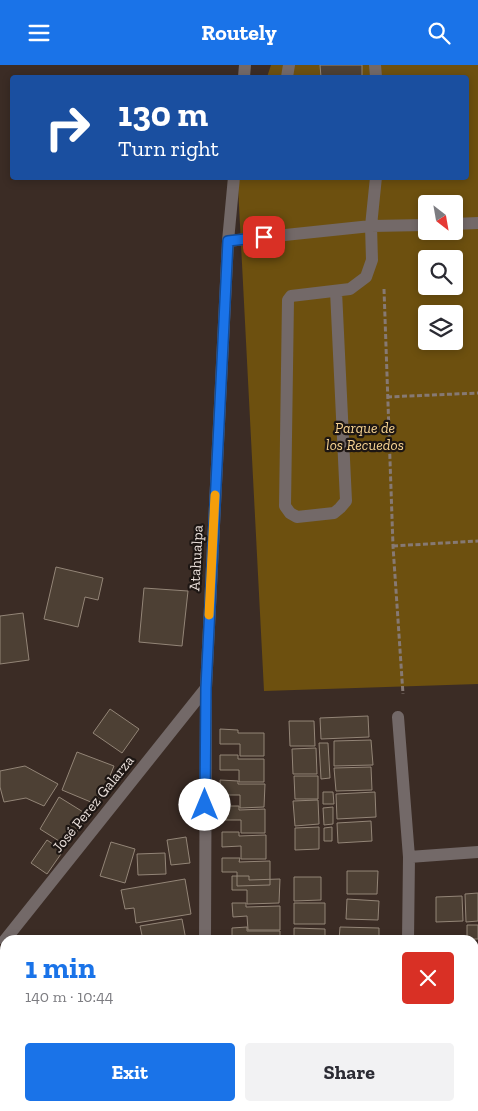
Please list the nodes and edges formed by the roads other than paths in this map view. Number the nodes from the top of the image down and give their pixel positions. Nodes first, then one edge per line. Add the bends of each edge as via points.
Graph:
1 (234, 180) edge
2 (376, 180) edge
3 (478, 223) edge
4 (463, 224) edge
5 (418, 225) edge
6 (371, 226) junction
7 (228, 241) junction
8 (336, 291) junction
9 (206, 688) junction
10 (398, 717) dead end
11 (478, 852) edge
12 (409, 857) junction
13 (9, 935) edge
14 (205, 935) edge
15 (408, 935) edge

1 - 7 street, Atahualpa
2 - 6 street
3 - 4 street
5 - 6 street
6 - 7 street
6 - 8 street via 372,260 366,277 350,289
7 - 9 street, Atahualpa
8 - 8 street via 291,296 288,300 285,506 297,517 334,513 346,501
9 - 13 street, José Perez Galarza
9 - 14 street, Atahualpa
10 - 12 street
11 - 12 street
12 - 15 street

